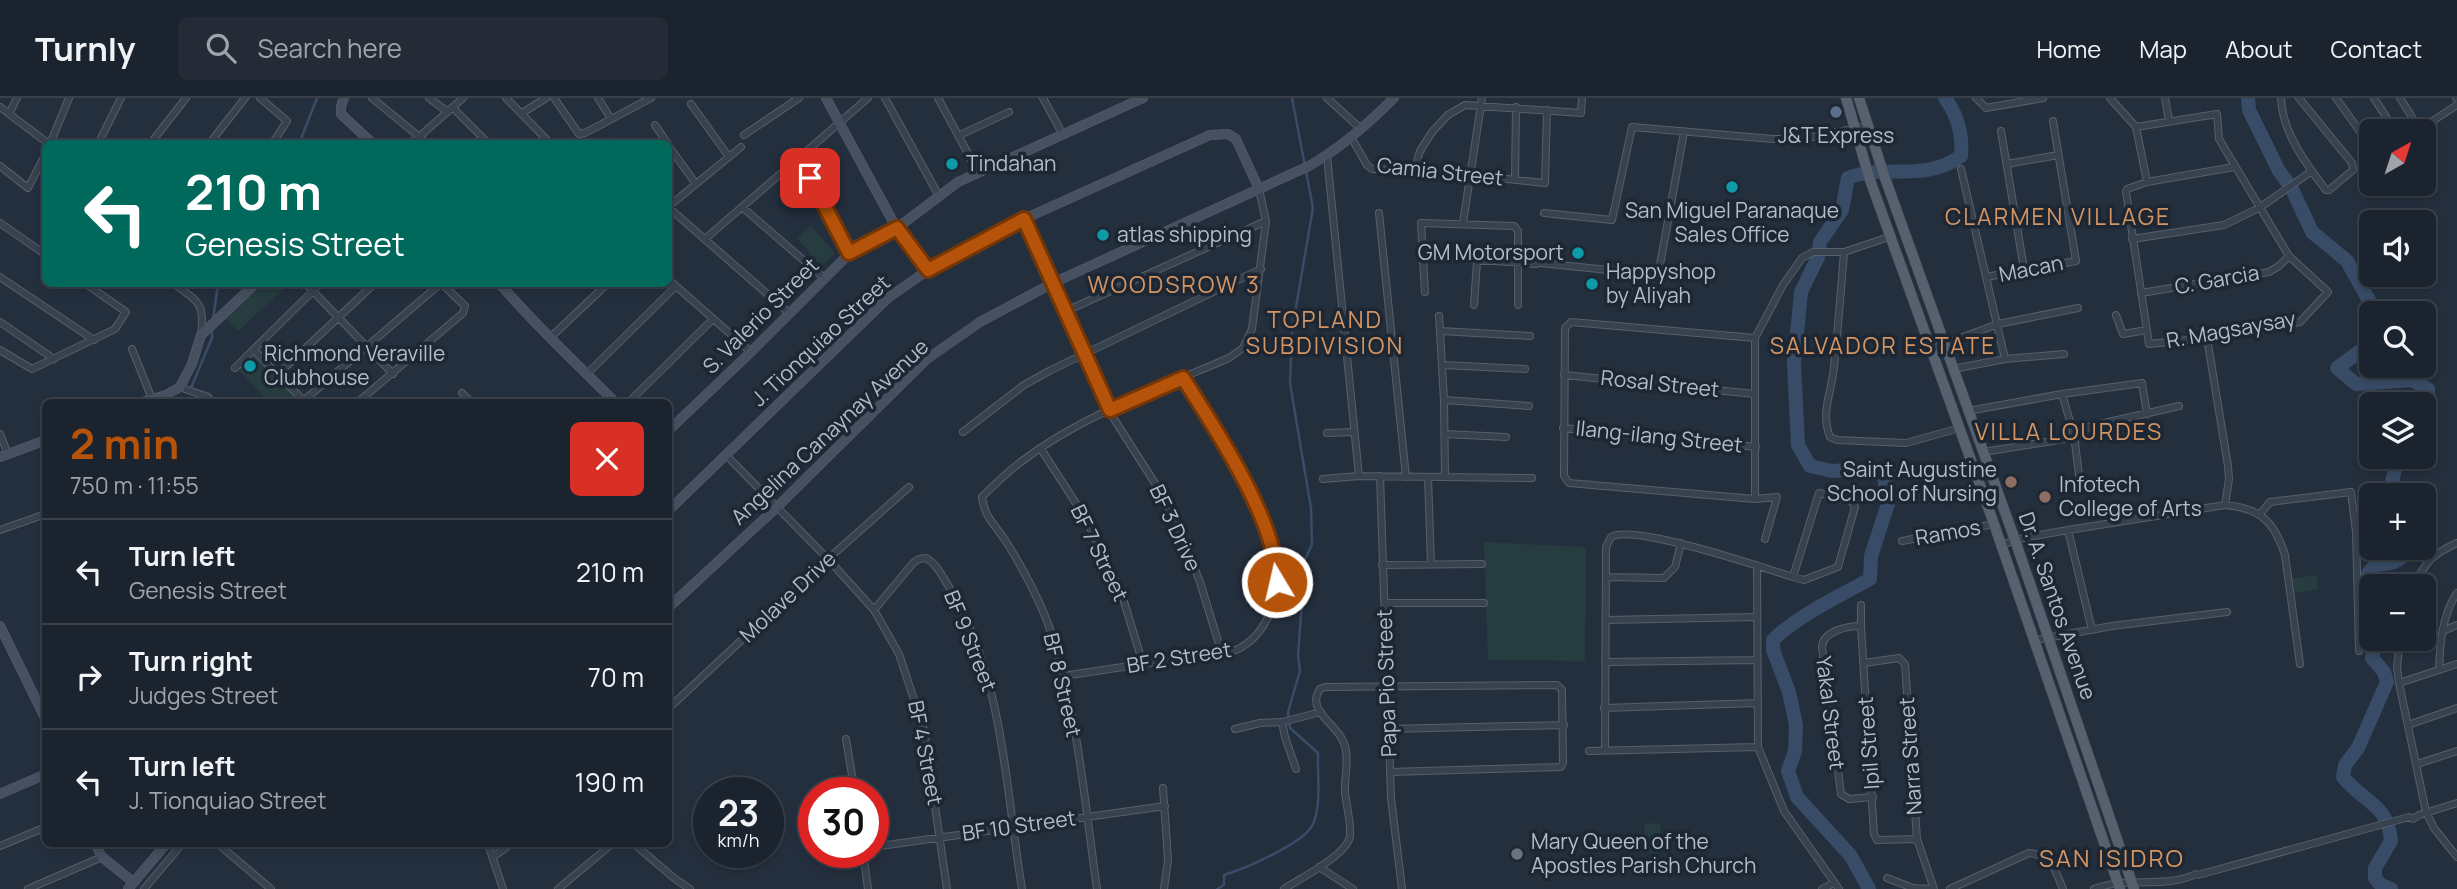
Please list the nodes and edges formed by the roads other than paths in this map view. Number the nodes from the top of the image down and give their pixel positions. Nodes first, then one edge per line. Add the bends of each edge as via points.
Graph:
1 (17, 98) edge
2 (69, 98) edge
3 (121, 98) edge
4 (186, 98) edge
5 (245, 98) edge
6 (260, 98) edge
7 (344, 98) edge
8 (372, 98) edge
9 (429, 98) edge
10 (463, 98) edge
11 (506, 98) edge
12 (546, 98) edge
13 (554, 98) edge
14 (598, 98) edge
15 (651, 98) edge
16 (799, 98) edge
17 (826, 98) edge
18 (868, 98) edge
19 (885, 98) edge
20 (938, 98) edge
21 (1043, 98) edge
22 (1143, 98) edge
23 (1327, 98) edge
24 (1394, 98) edge
25 (1460, 98) edge
26 (1582, 98) edge
27 (1846, 98) edge
28 (1859, 98) edge
29 (1976, 98) edge
30 (2043, 98) edge
31 (2110, 98) edge
32 (2165, 98) edge
33 (2281, 98) edge
34 (2299, 98) edge
35 (2336, 98) edge
36 (2374, 98) edge
37 (2400, 98) edge
38 (642, 100) edge
39 (1482, 101) edge
40 (691, 104) dead end
41 (1465, 105) junction
42 (2457, 105) edge
43 (0, 107) edge
44 (1516, 107) junction
45 (451, 110) junction
46 (1547, 110) junction
47 (1009, 112) dead end
48 (522, 113) junction
49 (9, 114) junction
50 (611, 119) junction
51 (2387, 119) edge
52 (2412, 119) edge
53 (2436, 119) edge
54 (2169, 120) junction
55 (2053, 121) dead end
56 (838, 124) junction
57 (655, 125) dead end
58 (1868, 126) junction
59 (2136, 127) junction
60 (1361, 129) junction
61 (1854, 129) junction
62 (2359, 130) edge
63 (2001, 131) dead end
64 (1684, 132) junction
65 (1062, 133) junction
66 (744, 135) dead end
67 (420, 136) junction
68 (958, 136) junction
69 (1351, 137) junction
70 (45, 140) edge
71 (52, 140) edge
72 (100, 140) edge
73 (153, 140) edge
74 (212, 140) edge
75 (275, 140) edge
76 (369, 140) edge
77 (414, 140) edge
78 (424, 140) edge
79 (485, 140) edge
80 (547, 140) edge
81 (665, 140) edge
82 (740, 147) dead end
83 (672, 150) edge
84 (2058, 155) junction
85 (1327, 156) junction
86 (729, 157) junction
87 (800, 158) junction
88 (42, 161) edge
89 (2007, 164) junction
90 (0, 166) edge
91 (2234, 167) junction
92 (1961, 169) dead end
93 (2312, 171) junction
94 (978, 172) junction
95 (1414, 172) junction
96 (1469, 175) junction
97 (1515, 180) junction
98 (2147, 182) junction
99 (696, 184) junction
100 (1259, 189) junction
101 (939, 196) junction
102 (672, 204) edge
103 (742, 207) junction
104 (2259, 208) junction
105 (672, 210) edge
106 (1379, 213) dead end
107 (1544, 213) dead end
108 (1024, 219) junction
109 (1266, 221) junction
110 (0, 223) edge
111 (1463, 223) junction
112 (897, 228) junction
113 (1892, 236) junction
114 (705, 239) junction
115 (2132, 239) junction
116 (42, 252) edge
117 (1844, 252) junction
118 (849, 253) junction
119 (1422, 256) junction
120 (2289, 256) junction
121 (1477, 261) junction
122 (1517, 262) junction
123 (1261, 269) junction
124 (2024, 269) junction
125 (927, 271) junction
126 (1658, 276) junction
127 (0, 277) edge
128 (1986, 277) junction
129 (824, 278) junction
130 (1677, 278) dead end
131 (672, 282) edge
132 (1053, 283) junction
133 (676, 286) junction
134 (90, 287) edge
135 (178, 287) edge
136 (252, 287) edge
137 (310, 287) edge
138 (316, 287) edge
139 (371, 287) edge
140 (438, 287) edge
141 (444, 287) edge
142 (505, 287) edge
143 (604, 287) edge
144 (313, 290) junction
145 (1425, 292) dead end
146 (2141, 293) junction
147 (1474, 305) dead end
148 (1518, 305) dead end
149 (2078, 308) dead end
150 (1066, 311) junction
151 (789, 313) junction
152 (2116, 315) dead end
153 (1439, 316) dead end
154 (339, 318) junction
155 (713, 319) junction
156 (0, 322) edge
157 (1998, 324) junction
158 (2147, 330) junction
159 (1440, 331) junction
160 (204, 332) junction
161 (1530, 336) dead end
162 (551, 337) junction
163 (1755, 338) junction
164 (2207, 338) junction
165 (94, 340) junction
166 (1944, 345) junction
167 (368, 348) junction
168 (132, 349) dead end
169 (1931, 349) junction
170 (0, 350) edge
171 (254, 350) junction
172 (751, 352) junction
173 (1085, 353) junction
174 (2064, 354) dead end
175 (54, 359) junction
176 (2005, 359) junction
177 (1442, 365) junction
178 (235, 368) dead end
179 (1525, 369) dead end
180 (1953, 369) junction
181 (278, 374) junction
182 (393, 374) junction
183 (587, 374) junction
184 (1564, 375) junction
185 (1183, 378) junction
186 (185, 389) dead end
187 (462, 393) dead end
188 (1755, 394) junction
189 (2062, 394) junction
190 (152, 399) joint
191 (205, 399) edge
192 (301, 399) edge
193 (308, 399) edge
194 (362, 399) edge
195 (468, 399) edge
196 (612, 399) edge
197 (632, 399) edge
198 (1444, 400) junction
199 (1529, 406) dead end
200 (2179, 406) dead end
201 (1110, 410) junction
202 (1968, 411) junction
203 (2147, 414) junction
204 (672, 427) edge
205 (1563, 428) junction
206 (1960, 428) junction
207 (963, 432) dead end
208 (1354, 432) junction
209 (1327, 433) dead end
210 (1444, 434) junction
211 (0, 435) edge
212 (2074, 435) junction
213 (1506, 437) dead end
214 (42, 442) edge
215 (1756, 447) junction
216 (1041, 449) junction
217 (1983, 452) junction
218 (726, 455) junction
219 (4, 456) edge
220 (1359, 476) junction
221 (1380, 477) junction
222 (1406, 477) junction
223 (1428, 477) junction
224 (1445, 477) junction
225 (1532, 478) dead end
226 (1323, 479) dead end
227 (909, 487) dead end
228 (2081, 491) dead end
229 (1755, 499) junction
230 (2225, 506) junction
231 (672, 507) edge
232 (777, 507) junction
233 (2260, 514) junction
234 (42, 515) edge
235 (1994, 524) junction
236 (0, 530) edge
237 (2068, 530) junction
238 (1765, 539) dead end
239 (2015, 540) junction
240 (1902, 541) dead end
241 (1681, 543) junction
242 (2457, 543) edge
243 (2001, 545) junction
244 (828, 559) junction
245 (1431, 564) junction
246 (1482, 564) dead end
247 (1382, 565) junction
248 (1757, 566) junction
249 (2420, 574) edge
250 (1606, 577) junction
251 (1793, 578) junction
252 (2457, 593) edge
253 (1385, 603) junction
254 (1483, 603) dead end
255 (672, 604) edge
256 (1861, 605) dead end
257 (874, 610) junction
258 (2227, 612) dead end
259 (1757, 617) junction
260 (1606, 620) junction
261 (1861, 625) junction
262 (2457, 625) edge
263 (0, 626) edge
264 (2092, 630) junction
265 (2443, 631) junction
266 (2049, 637) junction
267 (2035, 640) junction
268 (2359, 650) dead end
269 (2399, 651) edge
270 (1222, 654) junction
271 (1757, 660) junction
272 (1605, 662) junction
273 (1864, 663) junction
274 (1143, 664) junction
275 (2300, 664) dead end
276 (2457, 664) edge
277 (2439, 670) junction
278 (1063, 676) junction
279 (2399, 683) junction
280 (1387, 686) junction
281 (1758, 703) junction
282 (672, 704) edge
283 (1604, 708) junction
284 (2457, 708) edge
285 (42, 712) edge
286 (1321, 712) junction
287 (1287, 722) junction
288 (2408, 724) junction
289 (1564, 725) junction
290 (1235, 729) dead end
291 (1388, 729) junction
292 (846, 739) dead end
293 (1758, 747) junction
294 (1605, 750) junction
295 (1589, 751) dead end
296 (2457, 751) edge
297 (2417, 764) junction
298 (1296, 769) dead end
299 (1390, 772) junction
300 (42, 776) edge
301 (852, 777) edge
302 (1163, 788) dead end
303 (0, 794) edge
304 (1873, 797) junction
305 (2457, 803) edge
306 (1165, 806) junction
307 (2423, 813) junction
308 (1086, 817) junction
309 (1012, 828) junction
310 (42, 829) edge
311 (940, 837) junction
312 (1917, 839) junction
313 (889, 845) edge
314 (0, 846) edge
315 (97, 847) edge
316 (164, 847) edge
317 (179, 847) edge
318 (222, 847) edge
319 (489, 847) edge
320 (507, 847) edge
321 (609, 847) edge
322 (638, 847) edge
323 (102, 857) junction
324 (493, 857) junction
325 (2457, 857) edge
326 (1319, 867) junction
327 (865, 868) edge
328 (1887, 878) dead end
329 (2133, 885) edge
330 (131, 886) edge
331 (1836, 886) edge
332 (2119, 886) edge
333 (563, 888) edge
334 (28, 889) edge
335 (144, 889) edge
336 (271, 889) edge
337 (503, 889) edge
338 (691, 889) edge
339 (868, 889) edge
340 (947, 889) edge
341 (1022, 889) edge
342 (1097, 889) edge
343 (1164, 889) edge
344 (1284, 889) edge
345 (1353, 889) edge
346 (1402, 889) edge
347 (1822, 889) edge
348 (1932, 889) edge
349 (1950, 889) edge
350 (2063, 889) edge
351 (2094, 889) edge

1 - 49 street
2 - 71 street
3 - 72 street
4 - 73 street
5 - 74 street
6 - 75 street via 287,121
7 - 76 street via 341,114
8 - 67 street
9 - 45 street
10 - 45 street
11 - 48 street
12 - 48 street
13 - 50 street via 579,134
14 - 50 street
15 - 38 street
16 - 66 street
17 - 56 street
18 - 56 street
19 - 101 street
20 - 68 street
21 - 65 street
22 - 65 street, S. Valerio Street
23 - 60 street
24 - 60 street, Angelina Canaynay Avenue
25 - 41 street
26 - 46 street via 1581,113
27 - 61 main road, Dr. A. Santos Avenue
28 - 58 main road, Dr. A. Santos Avenue
29 - 30 street via 1986,108
31 - 59 street
32 - 54 street
33 - 93 street via 2285,124
34 - 93 street via 2353,167 2329,190
35 - 62 street
36 - 51 street
37 - 52 street
38 - 50 street
39 - 41 street
39 - 44 street
39 - 96 street
40 - 86 street
41 - 95 street via 1432,132
42 - 53 street
43 - 49 street
44 - 46 street
44 - 97 street
45 - 67 street
45 - 79 street
46 - 97 street, Camia Street via 1545,183
47 - 68 street
48 - 80 street
49 - 70 street
54 - 59 street
54 - 91 street, R. Magsaysay via 2217,114 2219,139
55 - 84 street
56 - 87 street
56 - 112 street
57 - 81 street
58 - 61 street
58 - 166 main road, Dr. A. Santos Avenue
59 - 98 street
60 - 69 street, Angelina Canaynay Avenue
61 - 64 street via 1802,139
61 - 113 main road, Dr. A. Santos Avenue
63 - 89 street
64 - 107 street via 1632,127 1612,220
64 - 126 street
65 - 94 street, S. Valerio Street
67 - 77 street
67 - 78 street
68 - 94 street
69 - 85 street, Angelina Canaynay Avenue
69 - 95 street, Camia Street via 1370,168
82 - 86 street
83 - 99 street
84 - 89 street
84 - 124 street, Macan via 2076,261
85 - 100 street, Angelina Canaynay Avenue
85 - 208 street
86 - 99 street
87 - 103 street
87 - 118 street
88 - 90 street via 28,188
89 - 124 street
91 - 98 street
91 - 104 street, R. Magsaysay
92 - 128 street
93 - 104 street
94 - 101 street, S. Valerio Street
95 - 96 street, Camia Street
96 - 97 street, Camia Street
96 - 111 street
98 - 115 street, R. Magsaysay via 2126,192
99 - 102 street
100 - 108 street, J. Tionquiao Street via 1236,139 1222,133
100 - 109 street
100 - 132 street, Angelina Canaynay Avenue
101 - 112 street, S. Valerio Street
103 - 114 street
103 - 129 street
104 - 115 street via 2224,225
104 - 120 street, R. Magsaysay
105 - 114 street
106 - 222 street
108 - 125 street, J. Tionquiao Street
108 - 132 street, BF 3 Drive
109 - 123 street
109 - 150 street
110 - 116 street
111 - 119 street via 1421,223
111 - 122 street via 1516,227
112 - 118 street, S. Valerio Street
112 - 125 street
113 - 117 street
113 - 169 main road, Dr. A. Santos Avenue
114 - 151 street
115 - 146 street, R. Magsaysay
117 - 163 street via 1813,252 1802,258
117 - 206 street via 1834,372 1826,401 1830,437 1906,443
118 - 129 street, S. Valerio Street
119 - 121 street
119 - 145 street
120 - 146 street, C. Garcia via 2269,272
120 - 164 street, R. Magsaysay via 2328,292 2300,322
121 - 122 street
121 - 147 street
122 - 126 street
122 - 148 street
123 - 173 street
123 - 185 street via 1252,329 1243,348
124 - 128 street, Macan
125 - 218 street, J. Tionquiao Street via 888,298
126 - 130 street
127 - 165 street
128 - 157 street
129 - 151 street, S. Valerio Street
131 - 133 street
132 - 150 street, BF 3 Drive
132 - 232 street, Angelina Canaynay Avenue via 980,322 927,359
133 - 155 street
133 - 183 street
134 - 165 street via 126,312 115,328
135 - 160 street via 199,303
136 - 160 street
137 - 144 street
138 - 144 street
139 - 154 street
140 - 167 street
141 - 182 street via 464,309
142 - 162 street via 521,310
143 - 162 street
144 - 154 street
144 - 171 street
146 - 158 street, R. Magsaysay
149 - 157 street
150 - 173 street, BF 3 Drive
151 - 172 street, S. Valerio Street
152 - 158 street via 2123,334
153 - 159 street
154 - 167 street
154 - 181 street
155 - 172 street
155 - 197 street
156 - 175 street
157 - 166 street
157 - 176 street
158 - 164 street, R. Magsaysay via 2149,344
159 - 161 street
159 - 177 street
160 - 190 street via 180,387
162 - 183 street
163 - 184 street via 1571,322 1565,328
163 - 188 street
164 - 230 street via 2228,466
165 - 175 street
166 - 169 street
166 - 180 main road, Dr. A. Santos Avenue
167 - 182 street
167 - 193 street
168 - 190 street
169 - 206 main road, Dr. A. Santos Avenue
170 - 175 street via 32,369
171 - 178 street
171 - 181 street
172 - 204 street, S. Valerio Street
173 - 201 street, BF 3 Drive
173 - 207 street via 1024,385
174 - 176 street
176 - 180 street
177 - 179 street
177 - 198 street
180 - 202 main road, Dr. A. Santos Avenue
181 - 192 street
182 - 194 street
183 - 196 street
184 - 188 street, Rosal Street
184 - 205 street
185 - 201 street
185 - 270 street, BF 2 Street via 1238,468 1277,568 1274,601 1263,628 1247,645
186 - 191 street
187 - 195 street
188 - 215 street
189 - 202 street
189 - 203 street via 2141,383
189 - 212 street
198 - 199 street
198 - 210 street
200 - 203 street
201 - 216 street
201 - 270 street, BF 3 Drive via 1181,534
202 - 217 main road, Dr. A. Santos Avenue
203 - 212 street via 2091,426
205 - 215 street, Ilang-ilang Street
205 - 229 street via 1569,483
206 - 235 main road, Dr. A. Santos Avenue
208 - 209 street
208 - 220 street
210 - 213 street
210 - 224 street
211 - 219 street
212 - 217 street
212 - 228 street
214 - 219 street
215 - 229 street
216 - 274 street, BF 7 Street via 1091,530 1122,596
216 - 278 street, BF 8 Street via 982,497 985,513 1040,603
217 - 239 main road, Dr. A. Santos Avenue
218 - 231 street, J. Tionquiao Street
218 - 232 street, BF 4 Street
220 - 221 street
220 - 226 street
221 - 222 street
221 - 247 street, Papa Pio Street
222 - 223 street
223 - 224 street
223 - 245 street
224 - 225 street
227 - 244 street, Molave Drive
229 - 238 street via 1777,497
230 - 233 street
230 - 237 street
232 - 244 street, BF 4 Street
232 - 255 street, Angelina Canaynay Avenue
233 - 268 street via 2270,502 2351,492
233 - 275 street via 2280,538 2285,555
234 - 236 street
235 - 240 street, Ramos
235 - 243 main road, Dr. A. Santos Avenue
237 - 239 street
237 - 264 street
239 - 243 street
239 - 266 main road, Dr. A. Santos Avenue
241 - 248 street
241 - 250 street via 1675,567 1664,578
241 - 250 street via 1622,533 1611,537 1606,547
242 - 249 street via 2436,552
243 - 267 main road, Dr. A. Santos Avenue
244 - 257 street, BF 4 Street
244 - 282 street, Molave Drive
245 - 246 street
245 - 247 street
247 - 253 street, Papa Pio Street
248 - 251 street
248 - 259 street
250 - 260 street
251 - 251 street via 1819,493 1854,503 1838,566 1804,580
252 - 265 street
253 - 254 street
253 - 280 street, Papa Pio Street
256 - 261 street, Ipil Street
257 - 309 street, BF 9 Street via 913,563 926,558 932,561 956,598 989,676
257 - 311 street, BF 4 Street via 899,654 924,730
258 - 264 street
259 - 260 street
259 - 271 street
260 - 272 street
261 - 273 street, Ipil Street
261 - 304 street, Yakal Street via 1827,636 1822,647 1841,794 1849,799
262 - 265 street
263 - 285 street
264 - 266 street
265 - 277 street
266 - 267 street
266 - 329 main road, Dr. A. Santos Avenue
267 - 332 main road, Dr. A. Santos Avenue
269 - 279 street
270 - 274 street, BF 2 Street
271 - 272 street
271 - 281 street
272 - 283 street
273 - 304 street, Ipil Street
273 - 312 street, Narra Street via 1899,658 1905,664
274 - 278 street, BF 2 Street
276 - 277 street
277 - 279 street
278 - 308 street, BF 8 Street
279 - 288 street
280 - 286 street via 1325,687 1315,699
280 - 289 street via 1557,685
280 - 291 street, Papa Pio Street
281 - 283 street
281 - 293 street
283 - 294 street
284 - 288 street
286 - 287 street
286 - 326 street via 1345,745 1350,837
287 - 290 street
287 - 298 street
288 - 297 street
289 - 291 street
289 - 299 street via 1562,765
291 - 299 street, Papa Pio Street
292 - 301 street
293 - 294 street
293 - 331 street via 1784,811
294 - 295 street
296 - 297 street
297 - 307 street
299 - 346 street, Papa Pio Street
300 - 303 street
302 - 306 street
304 - 312 street, Ipil Street via 1877,840
305 - 307 street
306 - 308 street, BF 10 Street
306 - 343 street via 1168,860
307 - 325 street
307 - 329 street via 2194,876
308 - 309 street, BF 10 Street
308 - 342 street, BF 8 Street
309 - 311 street, BF 10 Street
309 - 341 street, BF 9 Street
310 - 314 street
311 - 313 street, BF 10 Street
311 - 340 street, BF 4 Street
312 - 348 street, Narra Street
315 - 323 street
316 - 330 street
317 - 335 street
318 - 336 street
319 - 324 street
320 - 324 street
321 - 333 street
322 - 338 street
323 - 330 street
323 - 334 street
324 - 337 street
326 - 344 street
326 - 345 street
327 - 339 street
328 - 348 street via 1913,888
329 - 332 street
331 - 347 street
332 - 351 street
349 - 350 street via 2029,853 2048,860

